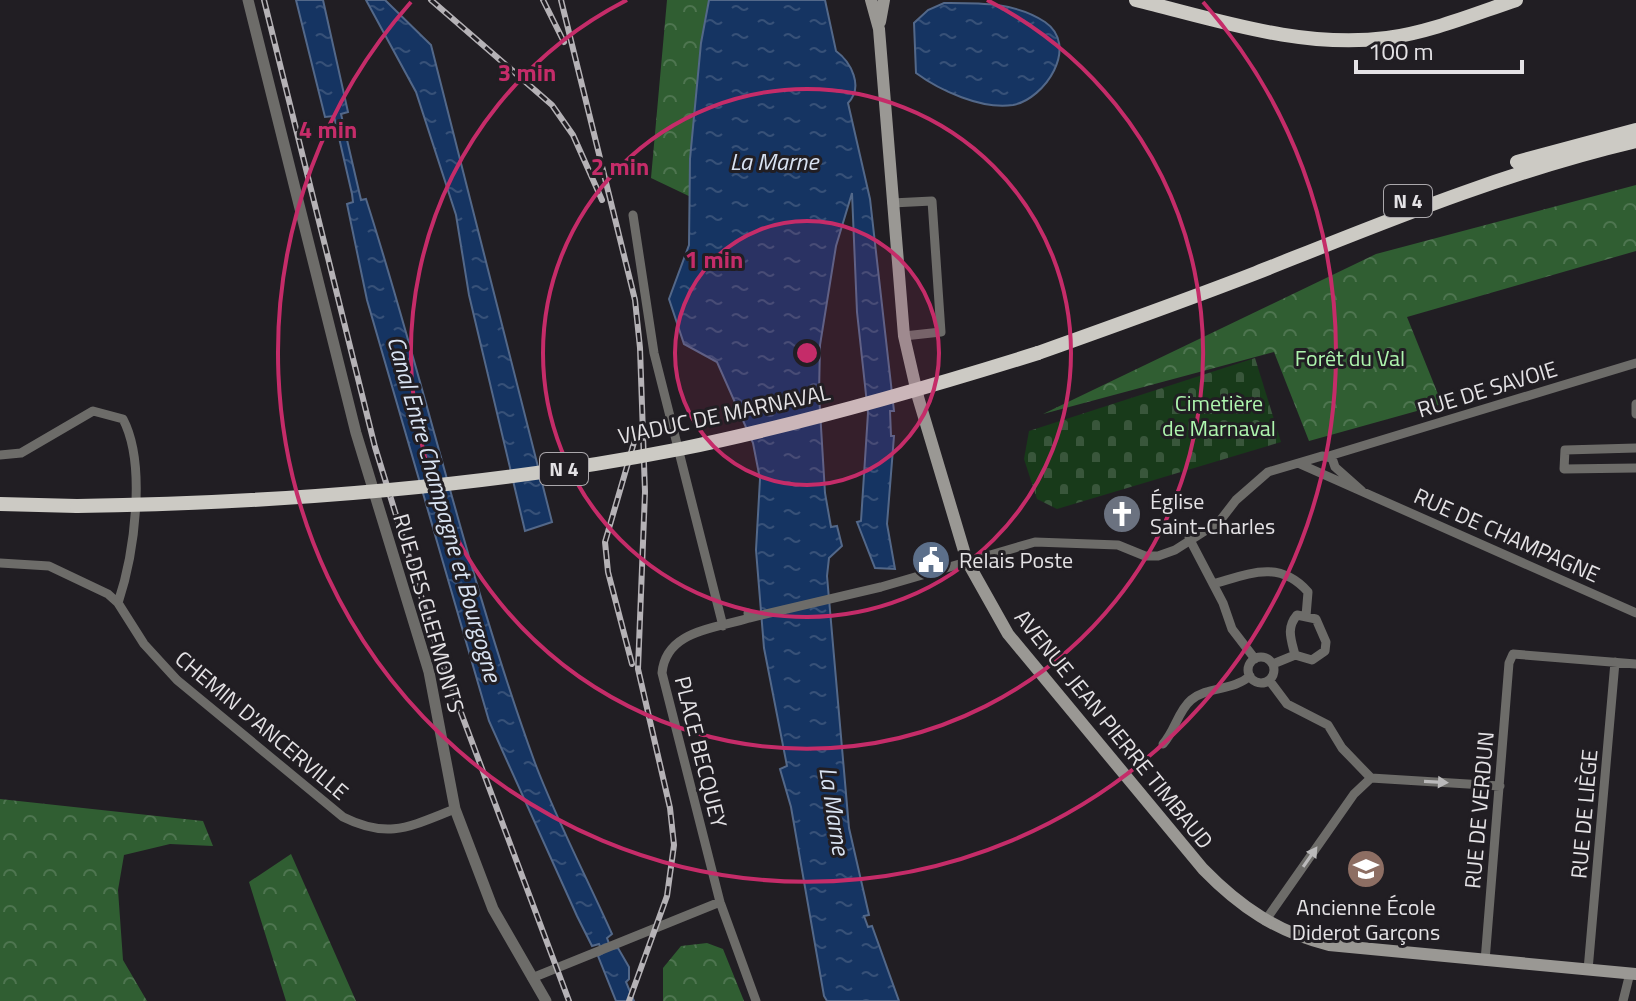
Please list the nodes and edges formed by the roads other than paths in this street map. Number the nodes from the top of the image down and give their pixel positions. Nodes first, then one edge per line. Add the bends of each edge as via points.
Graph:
1 (248, 0) edge
2 (871, 0) edge
3 (884, 0) edge
4 (1136, 0) edge
5 (1170, 0) edge
6 (1495, 0) edge
7 (1516, 0) edge
8 (879, 29) junction
9 (1636, 129) edge
10 (1636, 142) edge
11 (1587, 146) junction
12 (892, 203) junction
13 (633, 215) dead end
14 (904, 336) junction
15 (1636, 363) edge
16 (1636, 404) edge
17 (1636, 414) edge
18 (1636, 448) edge
19 (0, 455) edge
20 (1330, 461) junction
21 (1300, 464) junction
22 (1636, 468) edge
23 (1323, 474) junction
24 (1362, 491) junction
25 (0, 504) edge
26 (1189, 538) junction
27 (967, 561) junction
28 (0, 563) edge
29 (1213, 584) junction
30 (118, 603) junction
31 (1636, 613) edge
32 (1306, 616) junction
33 (723, 626) junction
34 (1295, 655) junction
35 (1255, 659) junction
36 (1615, 662) junction
37 (1273, 664) junction
38 (1636, 664) edge
39 (1250, 676) junction
40 (1269, 680) junction
41 (1163, 744) dead end
42 (1371, 778) junction
43 (1500, 786) junction
44 (455, 809) junction
45 (720, 902) junction
46 (1265, 921) junction
47 (1485, 961) junction
48 (1588, 970) junction
49 (1633, 974) edge
50 (532, 978) junction
51 (546, 1001) edge
52 (756, 1001) edge
53 (1623, 1001) edge

1 - 44 street, RUE DES CLEFMONTS via 356,433 429,672
2 - 8 main road
3 - 8 main road
4 - 7 highway via 1274,34 1339,41 1391,38
5 - 6 highway via 1276,25 1338,32 1416,24
8 - 12 main road, AVENUE JEAN PIERRE TIMBAUD
9 - 11 highway, N 4
10 - 11 highway, N 4
11 - 25 highway, VIADUC DE MARNAVAL / N 4, bridge via 1430,192 1189,296 1038,353 825,415 592,465 324,496
12 - 14 main road, AVENUE JEAN PIERRE TIMBAUD
12 - 14 street via 932,201 941,332
13 - 33 street via 654,353
14 - 27 main road, AVENUE JEAN PIERRE TIMBAUD
15 - 20 street, RUE DE SAVOIE via 1349,448
16 - 17 street
18 - 22 street via 1565,450 1564,469
19 - 30 street via 21,453 93,411 123,419 134,450 133,527 128,574
20 - 21 street, RUE DE SAVOIE
20 - 23 street
20 - 23 street via 1315,465
20 - 24 street, RUE DE CHAMPAGNE
21 - 23 street
21 - 26 street, RUE DE SAVOIE via 1268,472 1219,522
23 - 24 street, RUE DE CHAMPAGNE
24 - 31 street, RUE DE CHAMPAGNE
26 - 27 street, RUE DE SAVOIE via 1158,556 1118,545 1035,542
26 - 29 street
27 - 33 street, PLACE BECQUEY
27 - 46 main road, AVENUE JEAN PIERRE TIMBAUD via 995,616 1049,685 1203,869
28 - 30 street via 65,571
29 - 32 street via 1267,569 1308,592
29 - 35 street via 1232,629
30 - 44 street, CHEMIN D'ANCERVILLE via 144,644 177,680 343,817 367,828 394,831
32 - 34 street via 1297,615 1291,622
32 - 34 street via 1316,619 1325,651 1312,660
33 - 45 street, PLACE BECQUEY via 673,644 662,673
34 - 37 street
35 - 37 street via 1267,658
35 - 39 street via 1249,665
36 - 38 street
36 - 43 street, RUE DE VERDUN via 1513,654
36 - 48 street, RUE DE LIÈGE
37 - 40 street
39 - 40 street via 1261,683
39 - 41 street via 1238,686 1192,699
40 - 42 street via 1287,704 1328,725
42 -> 43 street
46 -> 42 street via 1354,794
43 - 47 street, RUE DE VERDUN
44 - 50 street, RUE DES CLEFMONTS via 493,909
45 - 50 street
45 - 52 street, PLACE BECQUEY
46 - 47 main road, AVENUE JEAN PIERRE TIMBAUD via 1329,945
47 - 48 main road, AVENUE JEAN PIERRE TIMBAUD
48 - 49 main road, AVENUE JEAN PIERRE TIMBAUD
49 - 53 street
50 - 51 street, RUE DES CLEFMONTS

